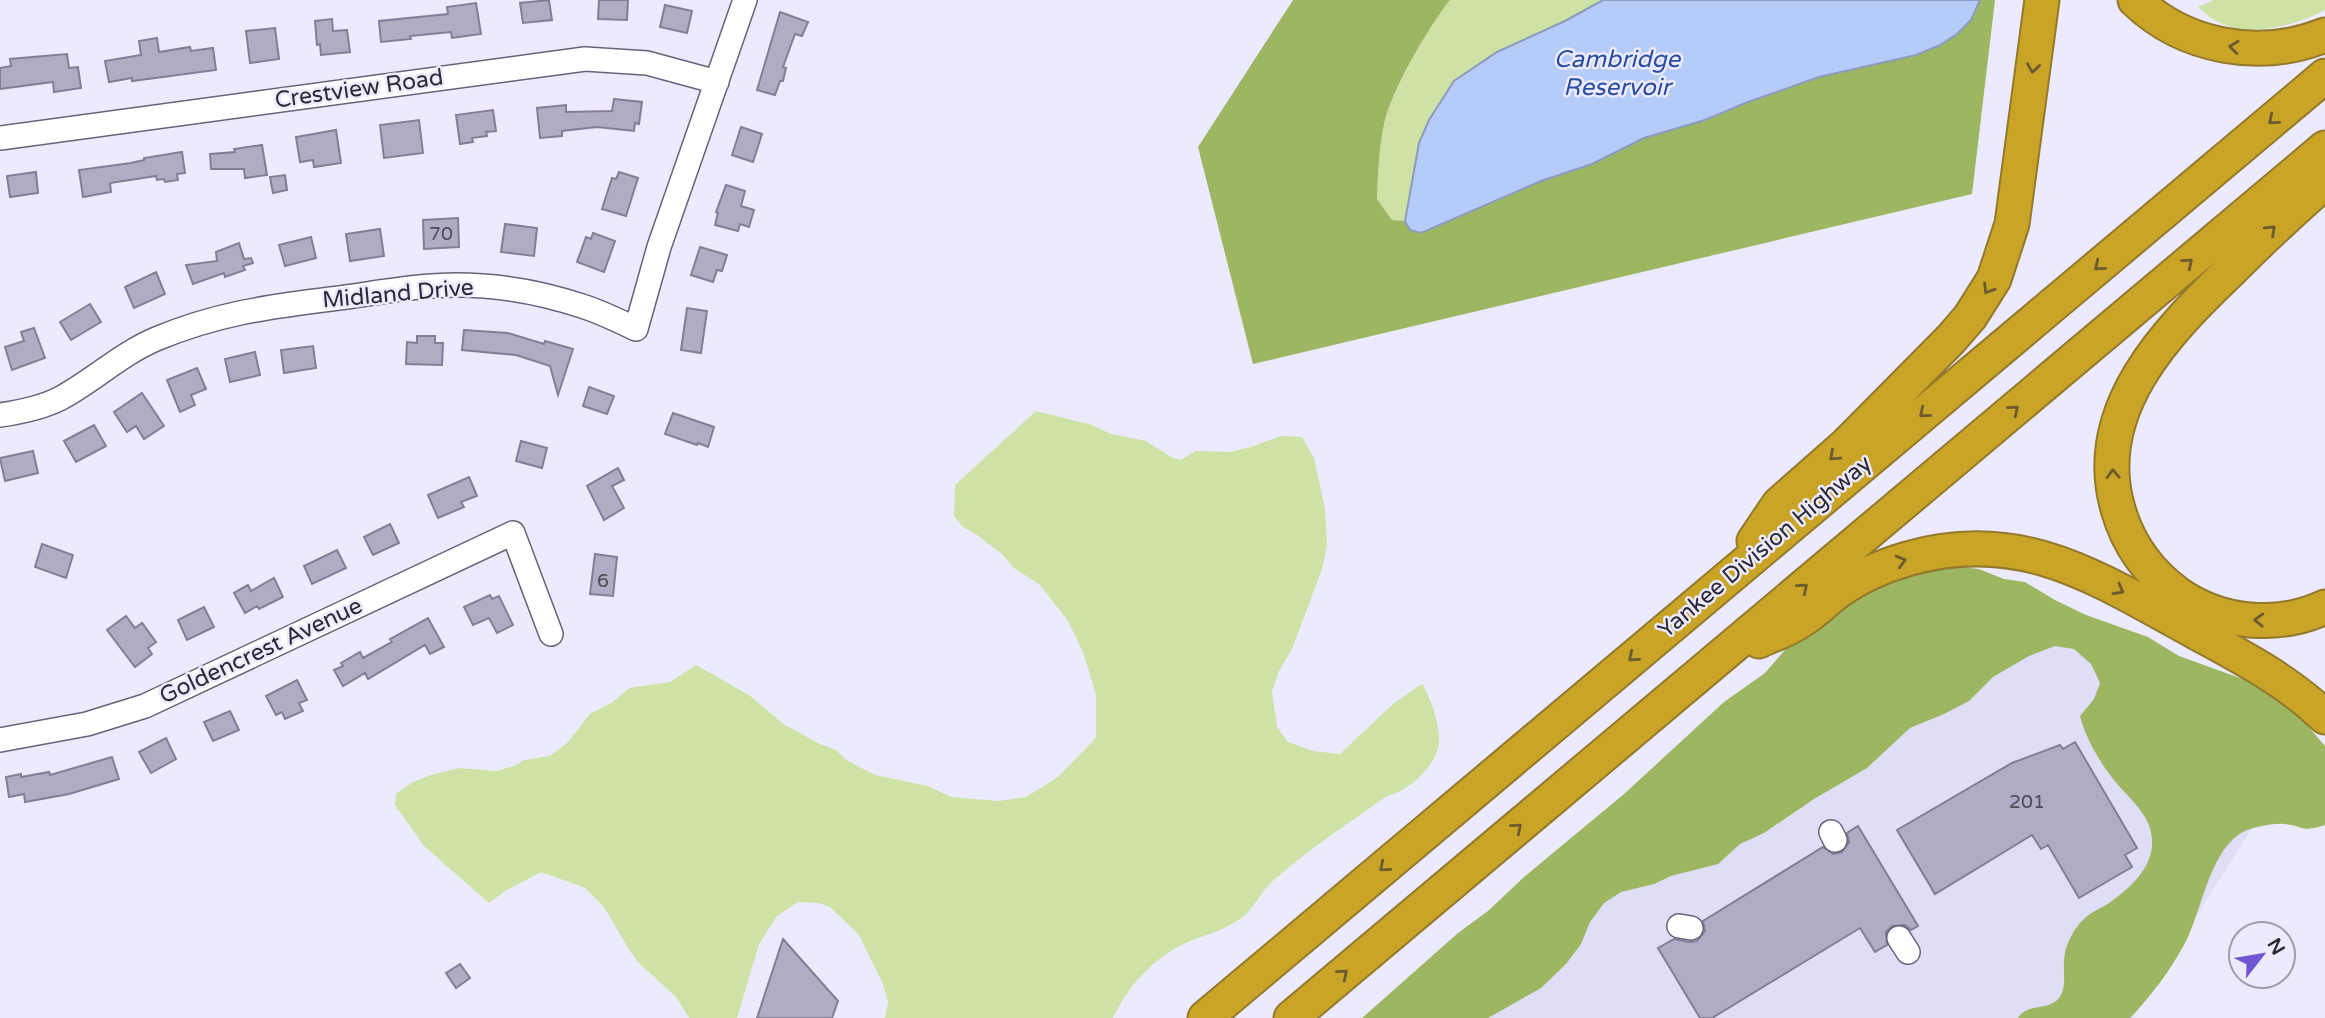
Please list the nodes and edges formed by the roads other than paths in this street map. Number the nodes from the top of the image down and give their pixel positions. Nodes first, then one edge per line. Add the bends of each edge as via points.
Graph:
1 (745, 0) edge
2 (2042, 0) edge
3 (2135, 0) edge
4 (2325, 35) edge
5 (2325, 76) edge
6 (717, 82) junction
7 (0, 138) edge
8 (2325, 148) edge
9 (2325, 182) edge
10 (0, 415) edge
11 (1729, 577) junction
12 (2325, 607) edge
13 (551, 634) dead end
14 (1713, 664) junction
15 (2325, 717) edge
16 (0, 740) edge
17 (1205, 1018) edge
18 (1291, 1018) edge

1 - 6 street, Midland Drive
2 -> 11 highway via 2012,224 1994,279 1951,339 1847,444 1779,504
4 -> 3 highway via 2287,46 2225,46 2185,34
5 -> 11 highway, Yankee Division Highway
6 - 7 street, Crestview Road via 647,62 585,59
6 - 10 street, Midland Drive via 659,247 636,329 552,298 457,285 265,306 153,340 60,398
14 -> 8 highway
12 -> 9 highway via 2291,618 2253,620 2218,614 2185,598 2157,576 2134,548 2116,504 2112,470 2122,413 2159,344
11 -> 17 highway, Yankee Division Highway
13 - 16 street, Goldencrest Avenue via 513,533 145,705 87,724
14 -> 15 highway via 1801,621 1839,590 1878,569 1936,552 1991,549 2050,559 2088,574 2272,675
18 -> 14 highway

